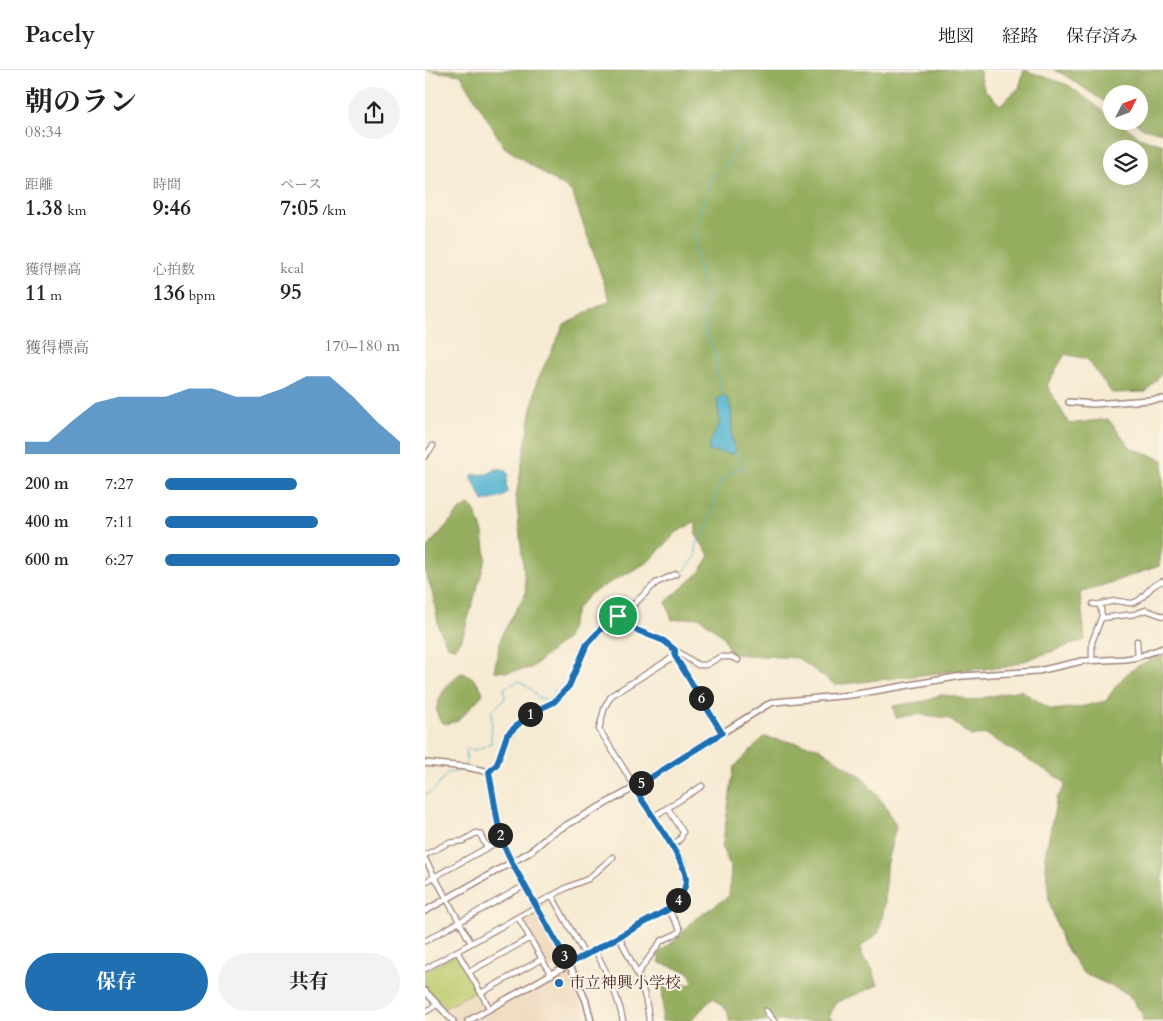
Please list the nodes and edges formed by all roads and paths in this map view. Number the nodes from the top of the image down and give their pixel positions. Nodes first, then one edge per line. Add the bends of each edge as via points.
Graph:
1 (1163, 399) edge
2 (1069, 402) dead end
3 (433, 446) dead end
4 (425, 456) edge
5 (675, 574) dead end
6 (1163, 581) edge
7 (1138, 600) junction
8 (1093, 604) dead end
9 (1100, 605) junction
10 (1143, 611) junction
11 (618, 616) junction
12 (1163, 616) edge
13 (1102, 618) junction
14 (1137, 641) dead end
15 (1163, 648) edge
16 (675, 653) junction
17 (1138, 657) junction
18 (738, 660) dead end
19 (1092, 660) junction
20 (722, 733) junction
21 (425, 763) edge
22 (489, 772) junction
23 (702, 786) dead end
24 (634, 788) junction
25 (667, 808) junction
26 (653, 816) junction
27 (501, 840) junction
28 (672, 847) junction
29 (487, 848) junction
30 (425, 857) edge
31 (613, 857) dead end
32 (512, 863) junction
33 (435, 876) junction
34 (425, 882) edge
35 (524, 886) junction
36 (552, 896) junction
37 (447, 899) junction
38 (536, 906) junction
39 (669, 909) junction
40 (425, 911) edge
41 (518, 917) junction
42 (460, 922) junction
43 (619, 937) junction
44 (530, 938) junction
45 (425, 941) edge
46 (471, 943) junction
47 (595, 950) junction
48 (457, 951) junction
49 (585, 955) junction
50 (542, 959) junction
51 (569, 964) junction
52 (425, 969) edge
53 (469, 972) junction
54 (638, 973) junction
55 (551, 975) junction
56 (425, 991) edge
57 (481, 994) junction
58 (438, 1004) junction
59 (490, 1009) junction
60 (766, 1011) dead end
61 (425, 1012) edge
62 (453, 1021) edge
63 (469, 1021) edge
64 (591, 1021) edge
65 (623, 1021) edge
66 (649, 1021) edge
67 (774, 1021) edge

1 - 2 street via 1093,404
3 - 4 street
5 - 11 street via 656,583
6 - 7 street via 1150,587
7 - 9 street via 1127,604 1115,601
7 - 10 street
8 - 9 street
9 - 13 street
10 - 12 street
10 - 13 street
11 - 16 street via 629,627 664,641
11 - 22 street via 587,644 574,677 559,696 549,705 529,714 507,735 497,764
13 - 19 street via 1092,642
14 - 17 street
15 - 17 street
16 - 18 street via 702,666 720,657
16 - 20 street
16 - 24 street via 612,695 605,706 599,729
17 - 19 street
19 - 20 street via 1038,671 962,676 851,695 775,702
20 - 24 street
21 - 22 street
22 - 27 street
23 - 25 street
24 - 26 street
24 - 32 street via 559,828
25 - 26 street
25 - 28 street via 683,832
26 - 28 street
27 - 29 street
27 - 32 street
28 - 39 street via 682,862 686,881 681,896
29 - 30 street via 480,834 476,833 463,841 448,843
29 - 33 street
30 - 33 street
31 - 36 street via 588,880
32 - 35 street
32 - 37 street
33 - 34 street
33 - 37 street
35 - 38 street
35 - 42 street
36 - 38 street
36 - 49 street
37 - 40 street
37 - 42 street
38 - 41 street
38 - 51 street
39 - 43 street
39 - 54 street via 679,928 678,933 661,941
41 - 44 street
41 - 46 street
42 - 45 street
42 - 46 street
43 - 47 street
43 - 54 street
44 - 50 street
44 - 53 street
46 - 48 street
47 - 49 street
47 - 65 street via 612,982
48 - 52 street
48 - 53 street
49 - 51 street
50 - 55 street
50 - 57 street
51 - 55 street
51 - 64 street
53 - 57 street
54 - 66 street
55 - 59 street
56 - 58 street
57 - 59 street
58 - 61 street
58 - 62 street
59 - 63 street
60 - 67 street

